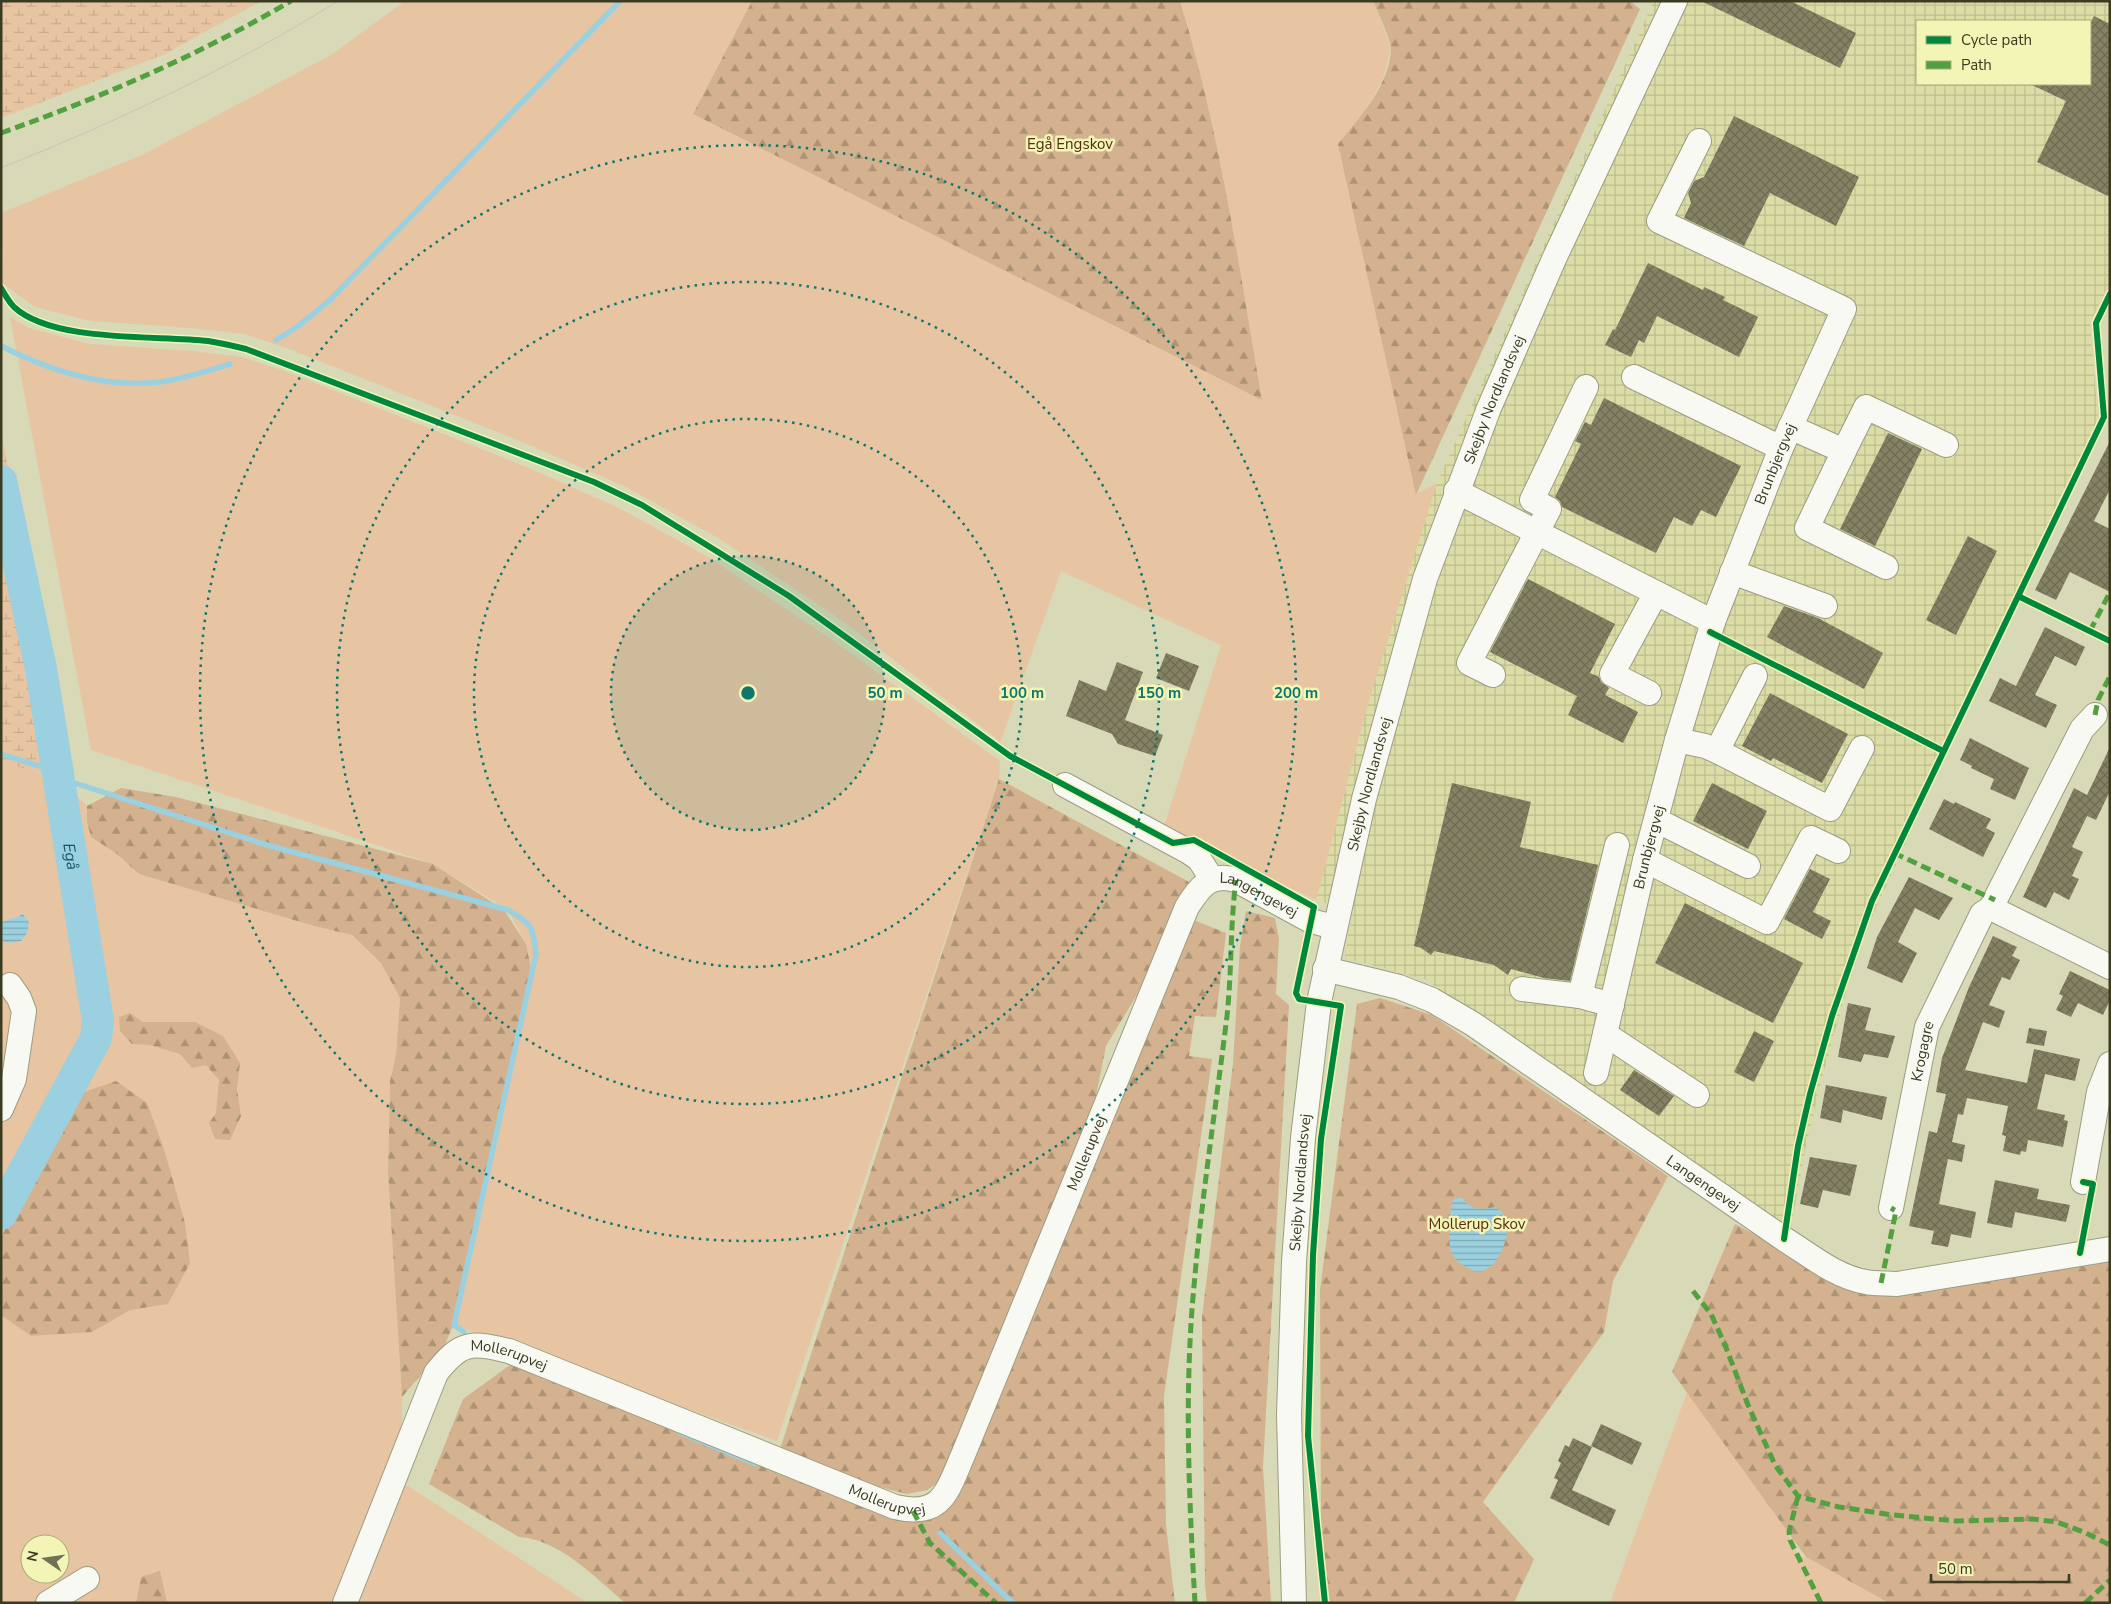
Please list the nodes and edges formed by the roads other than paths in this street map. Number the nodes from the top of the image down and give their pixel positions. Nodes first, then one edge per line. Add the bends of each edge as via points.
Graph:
1 (1672, 9) edge
2 (1698, 141) dead end
3 (1634, 377) dead end
4 (1586, 387) dead end
5 (1786, 437) junction
6 (1946, 445) dead end
7 (1844, 451) junction
8 (1456, 491) junction
9 (1537, 532) junction
10 (1886, 567) dead end
11 (1732, 572) junction
12 (1656, 593) junction
13 (1825, 606) dead end
14 (1713, 622) junction
15 (1494, 675) dead end
16 (1755, 676) dead end
17 (1648, 693) dead end
18 (2095, 715) dead end
19 (1677, 740) junction
20 (1862, 748) dead end
21 (1717, 751) junction
22 (1065, 785) dead end
23 (1656, 820) junction
24 (1617, 845) dead end
25 (1838, 852) dead end
26 (1645, 860) junction
27 (1748, 866) dead end
28 (1212, 879) junction
29 (1991, 908) junction
30 (1334, 927) junction
31 (2110, 967) edge
32 (1326, 969) junction
33 (10, 985) dead end
34 (1522, 989) dead end
35 (1580, 996) junction
36 (1612, 1005) junction
37 (1605, 1034) junction
38 (2110, 1064) edge
39 (1596, 1073) dead end
40 (1697, 1095) dead end
41 (1, 1109) edge
42 (2083, 1182) dead end
43 (1892, 1208) dead end
44 (2110, 1249) edge
45 (88, 1579) dead end
46 (48, 1603) edge
47 (345, 1603) edge
48 (1294, 1603) edge

1 - 8 street, Skejby Nordlandsvej via 1554,259
2 - 5 street, Brunbjergvej via 1659,221 1844,309
3 - 5 street
4 - 9 street via 1532,500 1549,509
5 - 7 street
5 - 11 street, Brunbjergvej
6 - 7 street via 1866,408
7 - 10 street via 1807,528
8 - 9 street
8 - 30 street, Skejby Nordlandsvej via 1403,655
9 - 12 street
9 - 15 street via 1469,663
11 - 13 street
11 - 14 street, Brunbjergvej
12 - 14 street
12 - 17 street via 1612,674
14 - 19 street, Brunbjergvej
16 - 21 street
18 - 29 street, Krogagre via 2082,729
19 - 21 street
19 - 23 street, Brunbjergvej
20 - 21 street via 1830,808
22 - 28 street via 1189,852 1199,859
23 - 26 street, Brunbjergvej
23 - 27 street
24 - 35 street
25 - 26 street via 1811,838 1767,922
26 - 36 street, Brunbjergvej
28 - 30 street, Langengevej via 1226,877 1236,880 1311,921
28 - 47 street, Mollerupvej via 1199,888 1187,907 964,1455 948,1491 933,1506 913,1511 895,1507 509,1351 487,1345 464,1346 436,1373
29 - 31 street
29 - 43 street, Krogagre via 1982,914 1927,1027
30 - 32 street, Skejby Nordlandsvej
32 - 44 street, Langengevej via 1399,987 1432,1000 1472,1024 1784,1238 1846,1276 1864,1282 1896,1284
32 - 48 street, Skejby Nordlandsvej via 1313,1045 1294,1262 1289,1415
33 - 41 street via 20,998 24,1011 14,1079
34 - 35 street
35 - 36 street
36 - 37 street, Brunbjergvej
37 - 39 street, Brunbjergvej
37 - 40 street
38 - 42 street via 2099,1092
45 - 46 street

